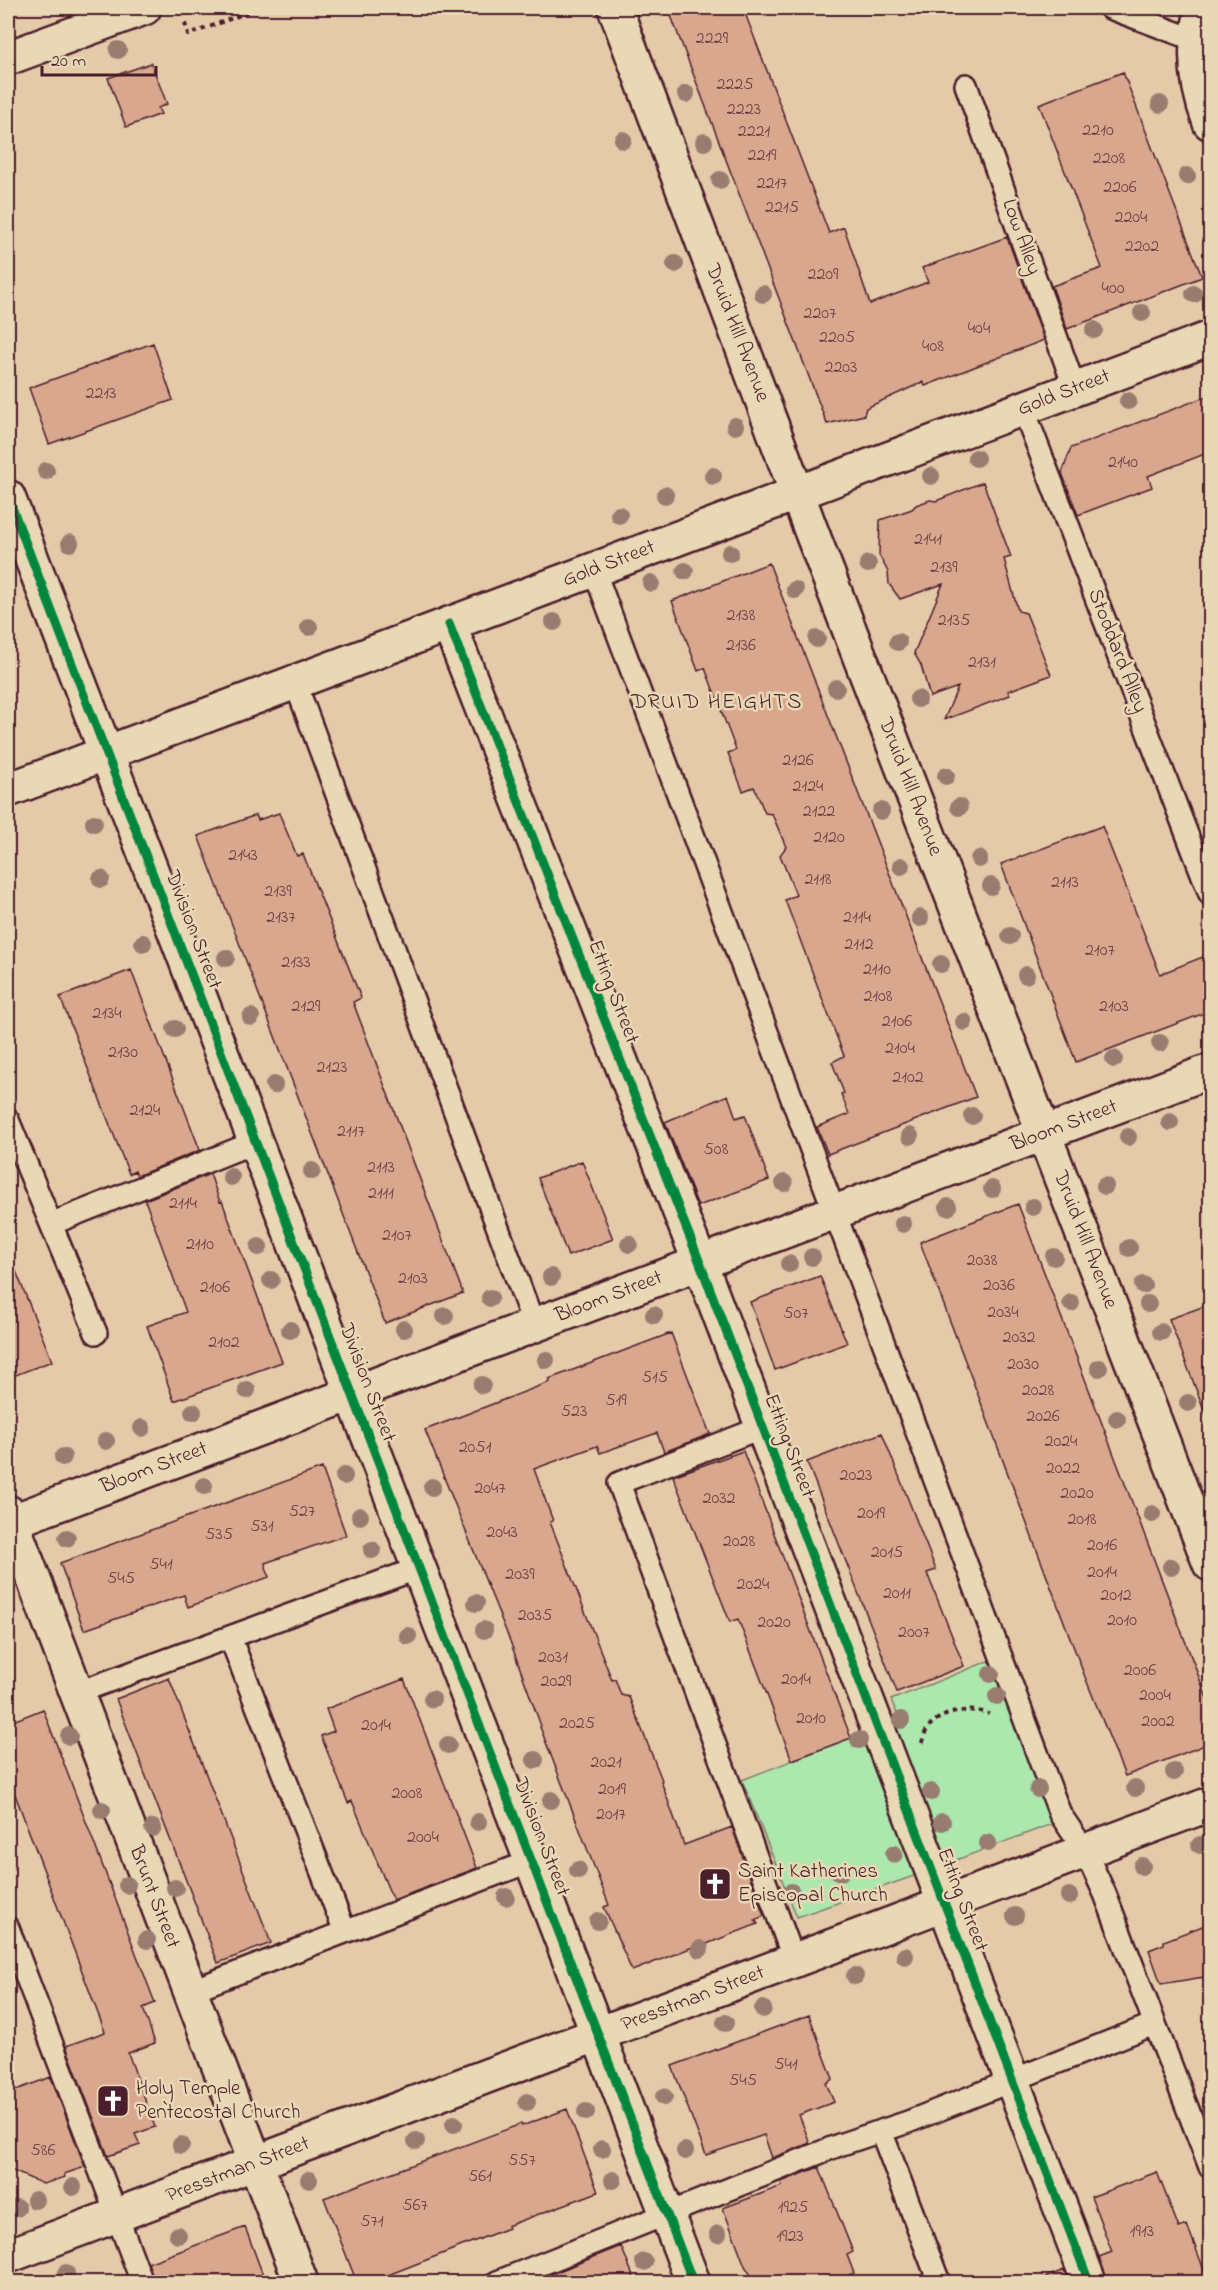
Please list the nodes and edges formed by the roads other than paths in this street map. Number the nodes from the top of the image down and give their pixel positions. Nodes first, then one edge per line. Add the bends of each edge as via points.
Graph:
1 (144, 8) edge
2 (615, 8) edge
3 (1110, 8) edge
4 (1203, 8) edge
5 (1198, 41) junction
6 (8, 58) edge
7 (966, 85) dead end
8 (1207, 106) edge
9 (1210, 338) edge
10 (1075, 388) junction
11 (1023, 408) junction
12 (798, 493) junction
13 (8, 497) edge
14 (594, 570) junction
15 (449, 624) junction
16 (295, 682) junction
17 (105, 753) junction
18 (8, 790) edge
19 (1210, 894) edge
20 (1210, 1071) edge
21 (8, 1120) edge
22 (1043, 1134) junction
23 (255, 1142) junction
24 (835, 1212) junction
25 (51, 1224) junction
26 (700, 1263) junction
27 (534, 1325) junction
28 (96, 1334) dead end
29 (352, 1393) junction
30 (763, 1427) junction
31 (9, 1519) edge
32 (1210, 1564) edge
33 (418, 1568) junction
34 (230, 1637) junction
35 (76, 1693) junction
36 (1210, 1804) edge
37 (1085, 1851) junction
38 (531, 1861) junction
39 (945, 1903) junction
40 (8, 1928) edge
41 (345, 1932) junction
42 (794, 1960) junction
43 (190, 1991) junction
44 (1154, 2024) junction
45 (598, 2035) junction
46 (1012, 2080) junction
47 (881, 2130) junction
48 (256, 2163) junction
49 (1210, 2167) edge
50 (667, 2214) junction
51 (117, 2215) junction
52 (8, 2256) edge
53 (142, 2283) edge
54 (302, 2283) edge
55 (497, 2283) edge
56 (693, 2283) edge
57 (939, 2283) edge
58 (1089, 2283) edge

1 - 6 street
2 - 12 street, Druid Hill Avenue
3 - 5 lane
4 - 5 street
5 - 8 street via 1196,62
7 - 10 lane, Low Alley
9 - 10 street, Gold Street
10 - 11 street, Gold Street
11 - 12 street, Gold Street
11 - 19 lane, Stoddard Alley
12 - 14 street, Gold Street
12 - 22 street, Druid Hill Avenue
13 - 17 street, Division Street
14 - 15 street, Gold Street
14 - 24 lane
15 - 16 street, Gold Street
15 - 26 street, Etting Street
16 - 17 street, Gold Street
16 - 27 lane
17 - 18 street, Gold Street
17 - 23 street, Division Street
20 - 22 street, Bloom Street
21 - 25 lane
22 - 24 street, Bloom Street
22 - 32 street, Druid Hill Avenue
23 - 25 lane
23 - 29 street, Division Street
24 - 26 street, Bloom Street
24 - 37 lane via 1060,1814
25 - 28 lane
26 - 27 street, Bloom Street
26 - 30 street, Etting Street
27 - 29 street, Bloom Street
29 - 31 street, Bloom Street
29 - 33 street, Division Street
30 - 39 street, Etting Street
30 - 42 lane via 619,1483
31 - 35 street, Brunt Street
33 - 34 lane
33 - 38 street, Division Street
34 - 35 lane
34 - 41 lane
35 - 43 street, Brunt Street
36 - 37 street, Presstman Street
37 - 39 street, Presstman Street
37 - 44 lane
38 - 41 lane
38 - 45 street, Division Street
39 - 42 street, Presstman Street
39 - 46 street, Etting Street
40 - 51 lane
41 - 43 lane
42 - 45 street, Presstman Street
43 - 48 street, Brunt Street
44 - 46 lane
44 - 49 lane
45 - 48 street, Presstman Street
45 - 50 street, Division Street
46 - 47 lane
46 - 58 street, Etting Street
47 - 50 lane
47 - 57 lane
48 - 51 street, Presstman Street
48 - 54 street, Brunt Street
50 - 55 lane
50 - 56 street, Division Street
51 - 52 street, Presstman Street
51 - 53 lane

